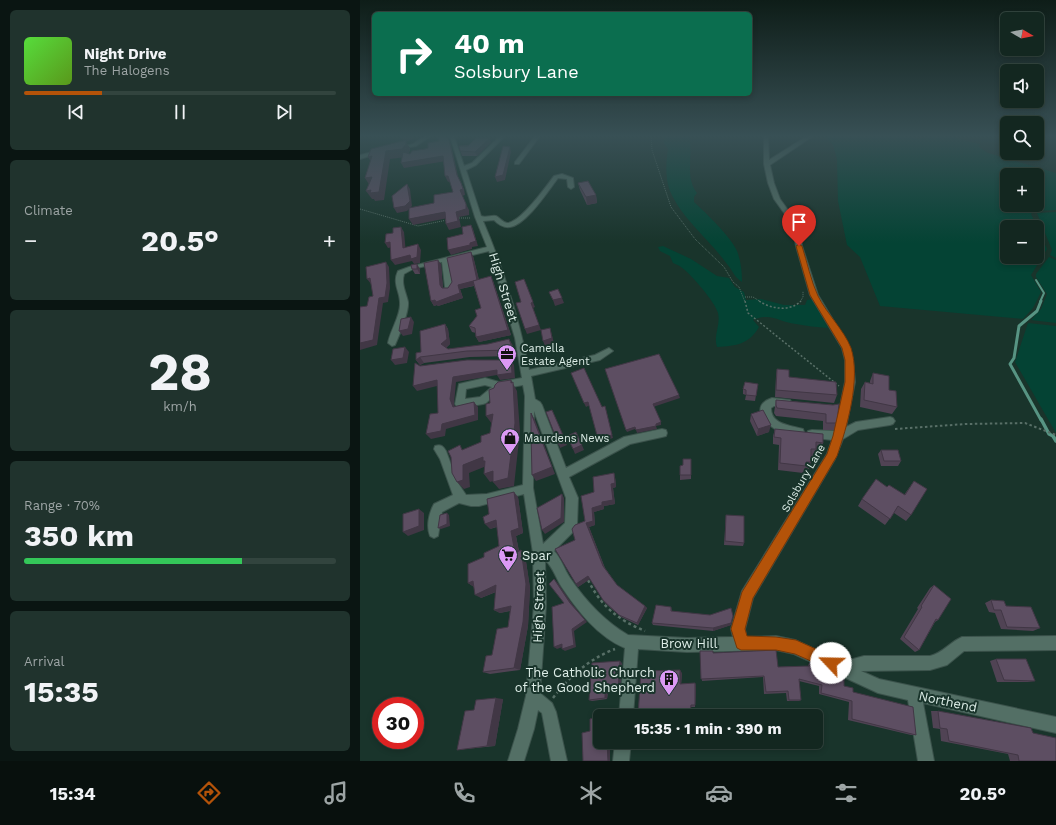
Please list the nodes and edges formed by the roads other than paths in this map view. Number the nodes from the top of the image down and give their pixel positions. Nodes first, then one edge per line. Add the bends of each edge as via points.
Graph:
1 (463, 172) edge
2 (769, 172) edge
3 (571, 187) dead end
4 (478, 218) junction
5 (492, 248) junction
6 (445, 261) junction
7 (448, 289) edge
8 (392, 343) dead end
9 (609, 351) dead end
10 (512, 360) edge
11 (523, 360) junction
12 (526, 378) junction
13 (499, 386) edge
14 (530, 404) junction
15 (794, 404) edge
16 (890, 425) road end
17 (662, 433) dead end
18 (838, 436) junction
19 (439, 449) dead end
20 (564, 474) junction
21 (528, 488) junction
22 (460, 497) junction
23 (434, 532) dead end
24 (542, 553) junction
25 (629, 642) junction
26 (741, 643) junction
27 (1056, 643) edge
28 (843, 668) junction
29 (914, 694) junction
30 (533, 696) junction
31 (626, 709) edge
32 (1056, 725) edge
33 (622, 749) edge
34 (516, 761) edge
35 (559, 761) edge
36 (621, 761) edge
37 (926, 761) edge

1 - 4 street, High Street
2 - 18 street, Solsbury Lane via 777,198 795,224 814,295 846,348 850,382
3 - 4 street via 570,178 556,177 527,214 510,225 502,224 495,218
4 - 5 street, High Street
5 - 6 street
5 - 11 street, High Street
6 - 7 street
6 - 8 street via 404,271 400,276 403,305 400,323
9 - 12 street via 597,358
10 - 11 street
11 - 12 street, High Street
12 - 13 street
12 - 14 street, High Street
14 - 20 street via 537,405
14 - 21 street, High Street
15 - 18 street via 772,402 766,406 768,419 775,426 787,430
16 - 18 street via 856,426
17 - 20 street via 628,440
18 - 26 street, Solsbury Lane via 831,456 747,596 738,629
19 - 22 street via 446,460
20 - 24 street via 572,498 571,526
21 - 22 street via 474,501
21 - 24 street, High Street
22 - 23 street via 440,506 435,512
24 - 25 street via 553,558 565,581 595,618 617,637
24 - 30 street, High Street
25 - 26 street, Brow Hill via 687,645
25 - 31 street
26 - 28 street, Brow Hill via 776,643 796,647
27 - 28 street via 962,644 942,660 930,663 864,663
28 - 29 street, Northend via 878,686
29 - 32 street, Northend
29 - 37 street
30 - 34 street, High Street
30 - 35 street via 547,708 556,738
33 - 36 street

